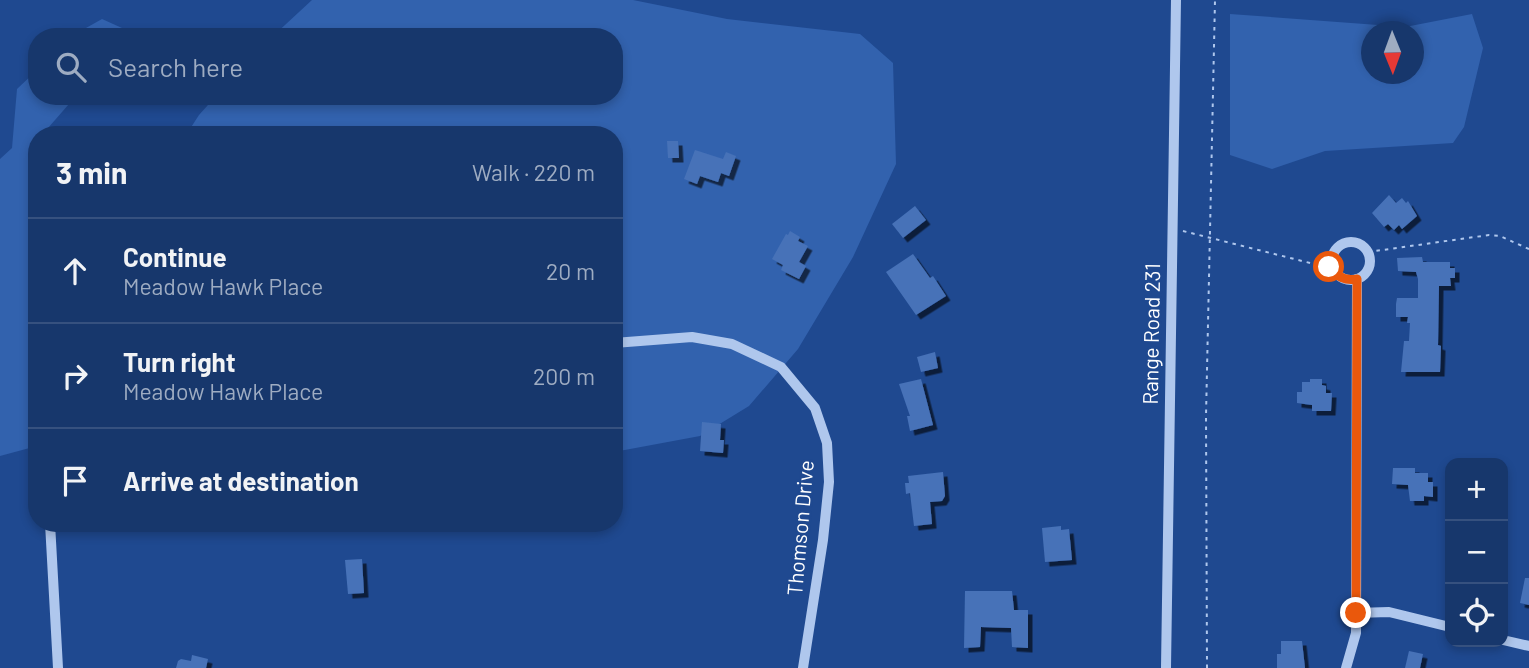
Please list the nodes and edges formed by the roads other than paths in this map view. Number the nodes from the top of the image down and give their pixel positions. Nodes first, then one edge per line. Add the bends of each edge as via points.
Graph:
1 (1175, 0) edge
2 (1357, 279) junction
3 (623, 342) edge
4 (50, 532) edge
5 (1356, 613) junction
6 (1445, 626) edge
7 (1508, 641) edge
8 (1529, 646) edge
9 (58, 668) edge
10 (803, 668) edge
11 (1166, 668) edge
12 (1346, 668) edge

1 - 11 street, Range Road 231
2 - 2 street via 1370,265 1368,252 1348,242 1333,252 1332,266 1338,276
2 - 5 street
3 - 10 street, Thomson Drive via 692,337 732,344 780,367 815,408 827,443 829,482
4 - 9 street
5 - 6 street via 1389,612
5 - 12 street via 1356,633
7 - 8 street

